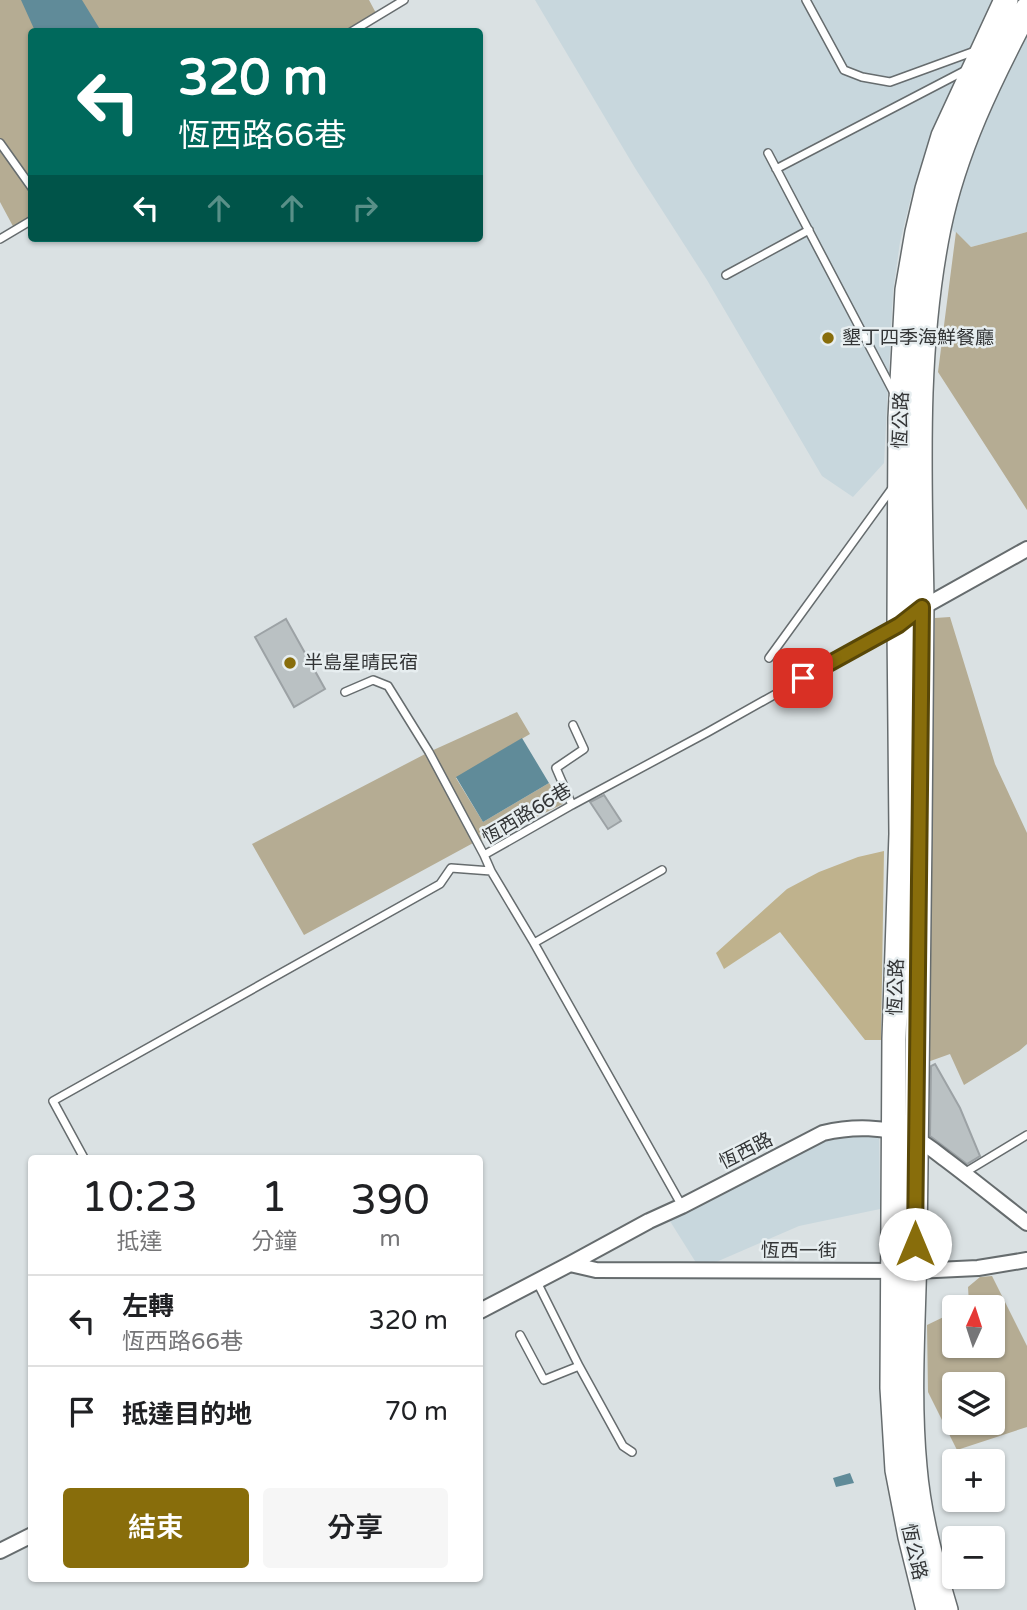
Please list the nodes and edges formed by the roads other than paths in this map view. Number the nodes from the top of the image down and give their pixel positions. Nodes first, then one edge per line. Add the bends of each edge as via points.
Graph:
1 (806, 0) edge
2 (1006, 0) edge
3 (399, 2) edge
4 (1027, 9) edge
5 (357, 28) edge
6 (978, 57) junction
7 (0, 144) edge
8 (768, 153) dead end
9 (776, 169) junction
10 (28, 182) edge
11 (28, 222) edge
12 (809, 230) junction
13 (0, 239) edge
14 (726, 275) dead end
15 (901, 406) junction
16 (900, 478) junction
17 (1027, 549) edge
18 (922, 607) junction
19 (899, 625) junction
20 (769, 658) dead end
21 (345, 692) dead end
22 (573, 725) dead end
23 (572, 804) junction
24 (484, 855) junction
25 (663, 870) dead end
26 (491, 871) junction
27 (534, 943) junction
28 (893, 1131) junction
29 (1027, 1135) edge
30 (916, 1139) junction
31 (82, 1155) edge
32 (964, 1173) junction
33 (682, 1206) junction
34 (1027, 1223) edge
35 (1027, 1260) edge
36 (570, 1264) junction
37 (903, 1271) junction
38 (536, 1282) junction
39 (483, 1309) edge
40 (520, 1335) dead end
41 (579, 1366) junction
42 (632, 1452) dead end
43 (28, 1537) edge
44 (0, 1551) edge
45 (928, 1610) edge
46 (946, 1610) edge

1 - 6 lane via 844,70 862,77 890,82
2 - 6 main road, 恆公路
3 - 5 lane
4 - 18 main road, 恆公路 via 980,103 939,226 923,358 919,464
6 - 9 lane
6 - 15 main road, 恆公路 via 943,136 917,232 907,290
7 - 10 lane
8 - 9 lane
9 - 12 lane
11 - 13 lane
12 - 14 lane
12 - 15 lane
15 - 16 main road, 恆公路
16 - 19 main road, 恆公路
16 - 20 lane
17 - 18 street
18 - 19 street
18 - 30 main road, 恆公路
19 - 23 lane, 恆西路66巷
19 - 28 main road, 恆公路 via 901,834
21 - 24 lane via 373,680 388,685
22 - 23 lane via 584,749 556,768
23 - 24 lane, 恆西路66巷
24 - 26 lane, 恆西路66巷
25 - 27 lane
26 - 27 lane, 恆西路66巷
26 - 31 lane via 451,868 440,884 53,1101
27 - 33 lane, 恆西路66巷
28 - 30 street, 恆西路
28 - 33 street, 恆西路 via 861,1128 823,1133
28 - 37 main road, 恆公路
29 - 32 lane
30 - 32 street, 恆西路
30 - 37 main road, 恆公路
32 - 34 street, 恆西路
33 - 36 street, 恆西路
35 - 37 street, 恆西一街 via 978,1268
36 - 37 street, 恆西一街 via 596,1270
36 - 38 street, 恆西路
37 - 45 main road, 恆公路 via 892,1388 897,1470
37 - 46 main road, 恆公路 via 915,1467
38 - 39 street, 恆西路
38 - 41 lane
40 - 41 lane via 544,1380
41 - 42 lane via 623,1446
43 - 44 street

